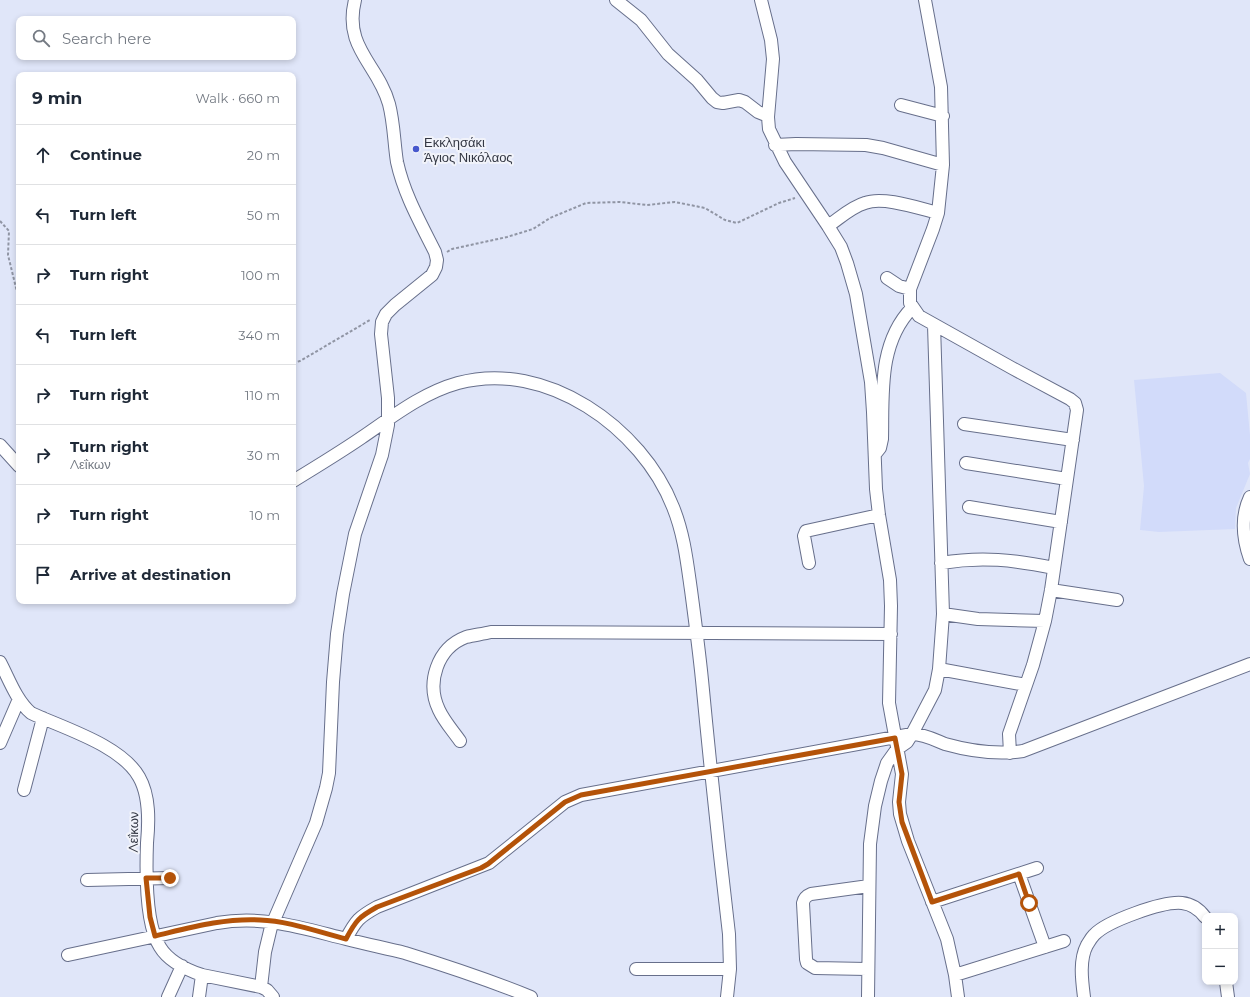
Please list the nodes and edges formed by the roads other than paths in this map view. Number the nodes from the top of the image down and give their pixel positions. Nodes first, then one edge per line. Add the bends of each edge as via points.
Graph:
1 (355, 0) edge
2 (616, 0) edge
3 (761, 0) edge
4 (925, 0) edge
5 (901, 105) dead end
6 (768, 116) junction
7 (943, 116) junction
8 (775, 145) junction
9 (943, 165) junction
10 (938, 213) junction
11 (828, 226) junction
12 (887, 278) dead end
13 (910, 289) junction
14 (912, 308) junction
15 (934, 325) junction
16 (389, 419) junction
17 (964, 424) dead end
18 (1072, 440) junction
19 (0, 445) edge
20 (874, 456) junction
21 (16, 463) edge
22 (966, 463) dead end
23 (296, 479) edge
24 (1067, 479) junction
25 (1250, 497) edge
26 (969, 507) dead end
27 (879, 515) junction
28 (1061, 522) junction
29 (1250, 559) edge
30 (809, 563) dead end
31 (941, 563) junction
32 (1054, 568) junction
33 (1051, 590) junction
34 (1117, 600) dead end
35 (943, 614) junction
36 (1045, 621) junction
37 (697, 632) junction
38 (891, 634) junction
39 (0, 662) edge
40 (1250, 664) edge
41 (939, 669) junction
42 (1026, 685) junction
43 (19, 699) junction
44 (43, 718) junction
45 (912, 734) junction
46 (460, 741) dead end
47 (0, 743) edge
48 (896, 744) junction
49 (1010, 753) junction
50 (711, 772) junction
51 (24, 790) dead end
52 (1037, 868) dead end
53 (1019, 874) junction
54 (146, 878) junction
55 (170, 878) dead end
56 (87, 880) dead end
57 (869, 886) junction
58 (932, 902) junction
59 (1202, 913) edge
60 (273, 922) junction
61 (155, 936) junction
62 (346, 939) junction
63 (1064, 941) dead end
64 (1045, 947) junction
65 (68, 955) dead end
66 (182, 966) junction
67 (636, 969) dead end
68 (730, 969) junction
69 (868, 969) junction
70 (202, 975) junction
71 (955, 975) junction
72 (1226, 985) edge
73 (261, 987) junction
74 (168, 997) edge
75 (199, 997) edge
76 (273, 997) edge
77 (531, 997) edge
78 (727, 997) edge
79 (868, 997) edge
80 (958, 997) edge
81 (1084, 997) edge
82 (1228, 997) edge

1 - 16 street via 352,26 356,42 390,105 402,181 437,260 432,275 395,305 382,322
2 - 6 street via 641,20 668,54 717,102 739,100
3 - 6 street via 773,59
4 - 7 street via 941,87
5 - 7 street
6 - 8 street via 769,129
7 - 9 street
8 - 9 street via 866,145
8 - 11 street
9 - 10 street
10 - 11 street via 875,200 857,206
10 - 13 street
11 - 20 street via 843,253 858,300 871,390
12 - 13 street via 899,286
13 - 14 street
14 - 15 street via 919,316
14 - 20 street via 893,335 887,358 883,384 882,439 880,448
15 - 18 street via 1075,403 1077,410
15 - 31 street
16 - 23 street
16 - 37 street via 420,399 446,387 469,380 485,379 517,380 544,386 596,413 625,436 644,457 669,497 684,540
16 - 60 street via 382,455 355,534 343,594 332,690 330,763 326,788 313,829
17 - 18 street
18 - 24 street
19 - 21 street
20 - 27 street
22 - 24 street
24 - 28 street
25 - 29 street via 1245,509 1244,522
26 - 28 street
27 - 30 street via 806,531 804,536
27 - 38 street via 890,580
28 - 32 street
31 - 32 street via 997,559
31 - 35 street
32 - 33 street
33 - 34 street
33 - 36 street
35 - 36 street via 978,619
35 - 41 street
36 - 42 street
37 - 38 street
37 - 46 street via 491,632 466,637 451,646 443,655 434,676 434,693 439,710
37 - 50 street
38 - 48 street via 889,703
39 - 43 street, Λεΐκων
40 - 49 street via 1023,751
41 - 42 street
41 - 45 street via 933,694
42 - 49 street via 1009,734
43 - 44 street, Λεΐκων via 31,713
43 - 47 street
44 - 51 street
44 - 54 street, Λεΐκων via 104,746 127,762 140,777 147,806
45 - 48 street via 907,742
45 - 49 street via 968,749
48 - 50 street
48 - 57 street via 886,766 877,800 871,840
48 - 58 street via 902,774 899,802 902,822
50 - 62 street via 572,798 481,868 362,915
50 - 68 street via 729,934
52 - 53 street
53 - 58 street
53 - 64 street
54 - 55 street
54 - 56 street
54 - 61 street, Λεΐκων
57 - 69 street
57 - 69 street via 811,894 804,899 803,904 806,959 810,966
58 - 71 street via 947,939
59 - 81 street via 1196,907 1182,902 1164,904 1140,911 1094,935 1086,946 1083,959
60 - 61 street via 235,920
60 - 62 street
60 - 73 street via 266,945
61 - 65 street
61 - 66 street, Λεΐκων via 165,954
62 - 77 street via 459,970
63 - 64 street
64 - 71 street
66 - 70 street, Λεΐκων
66 - 74 street
67 - 68 street
68 - 78 street
69 - 79 street
70 - 73 street, Λεΐκων
70 - 75 street
71 - 80 street
72 - 82 street
73 - 76 street, Λεΐκων

